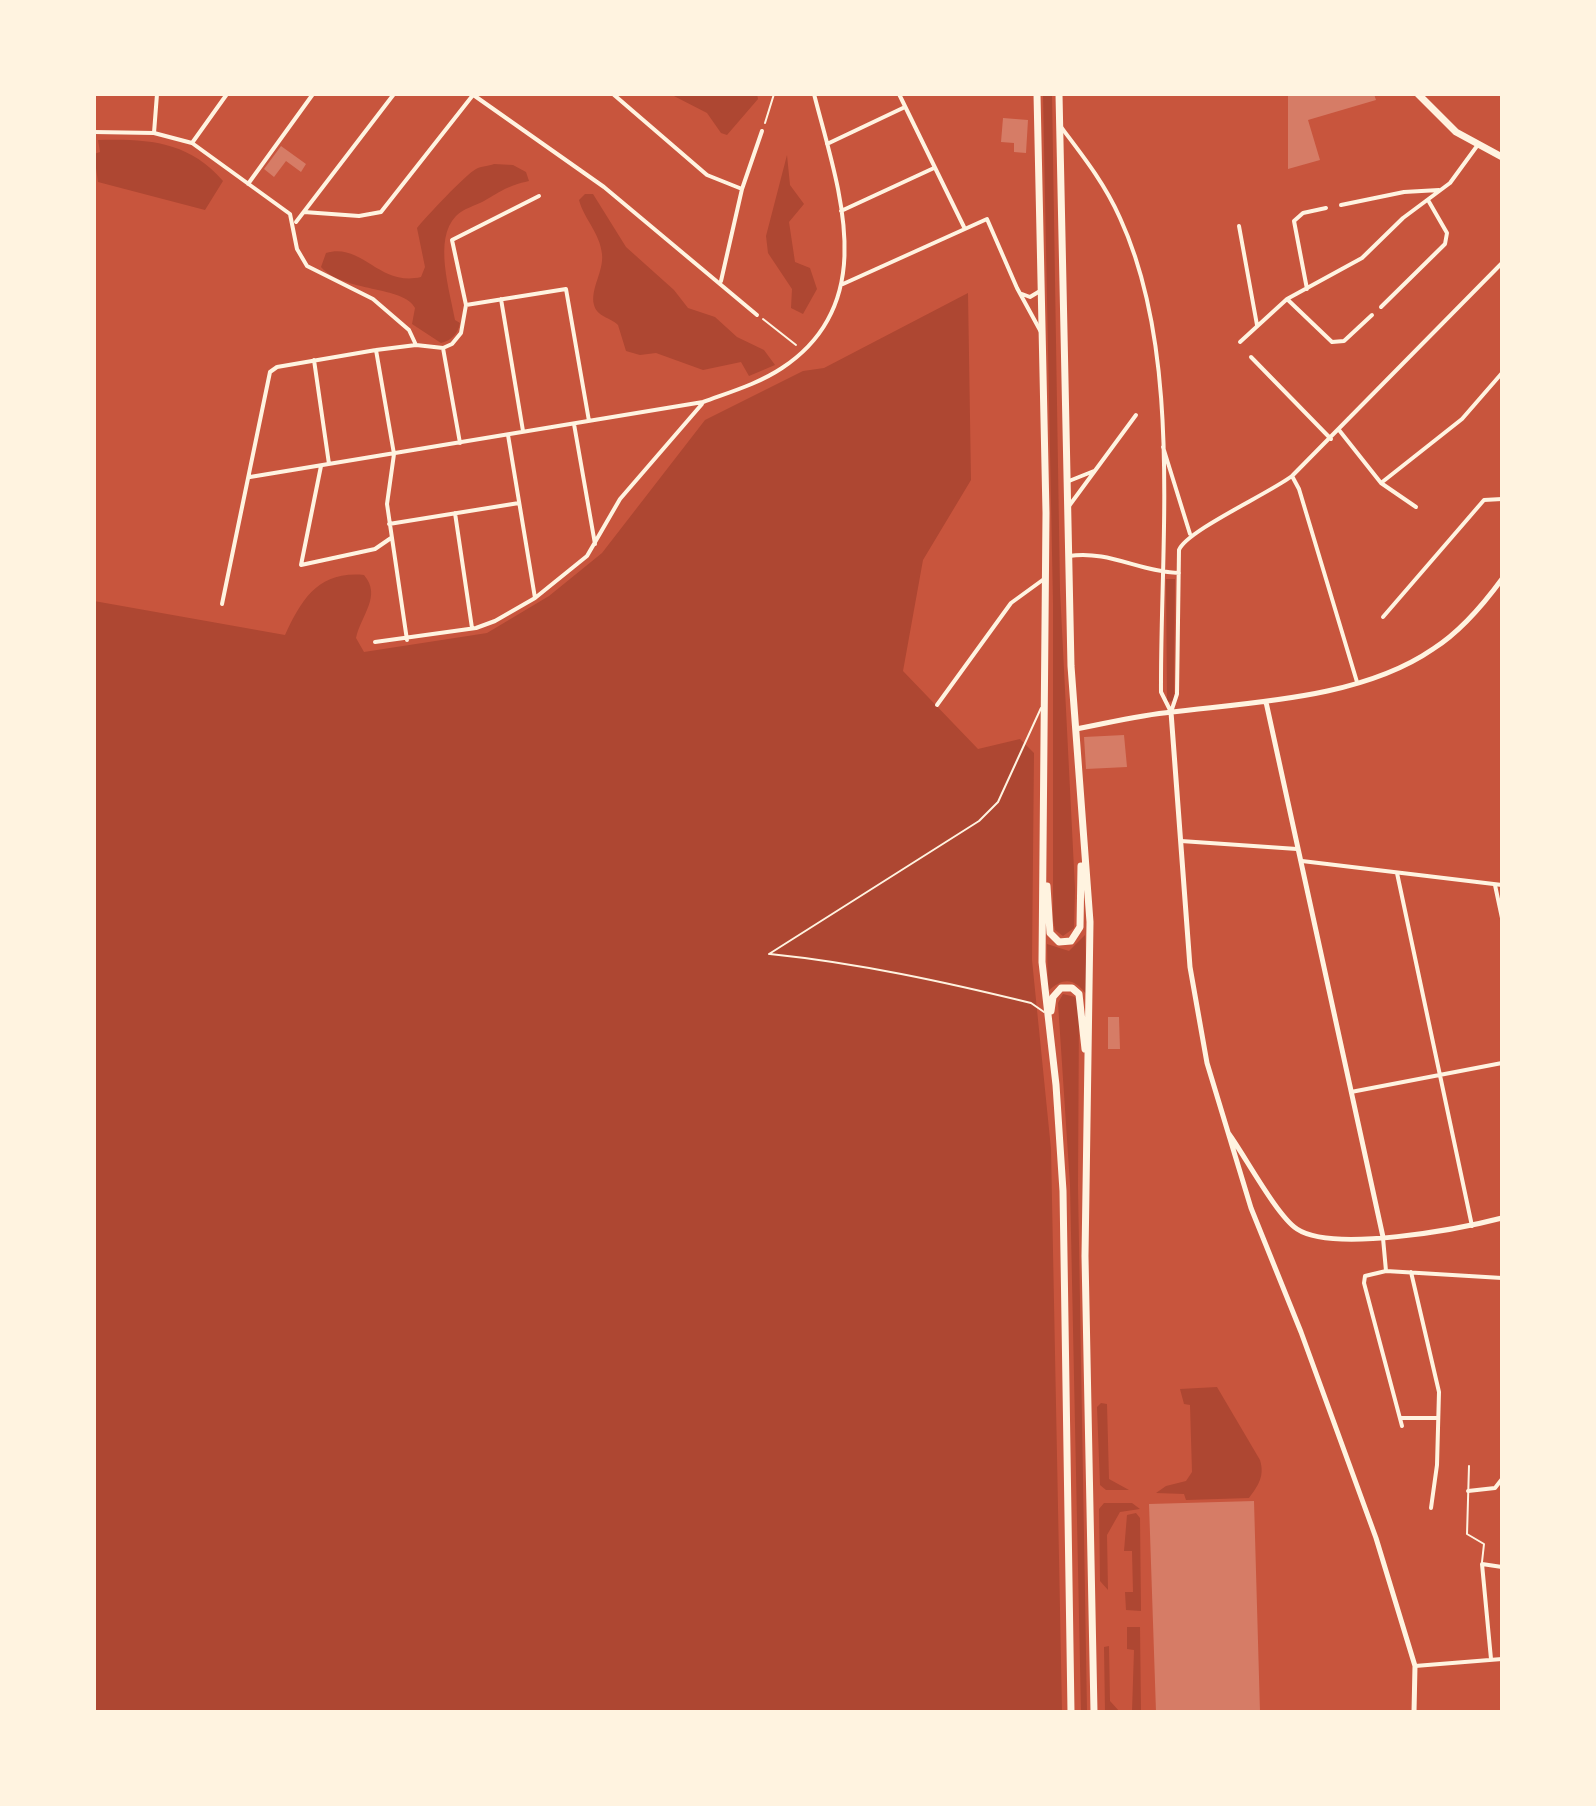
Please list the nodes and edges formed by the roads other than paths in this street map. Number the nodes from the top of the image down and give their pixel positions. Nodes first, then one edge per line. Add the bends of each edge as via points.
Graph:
1 (157, 94) edge
2 (227, 94) edge
3 (313, 94) edge
4 (394, 94) edge
5 (472, 94) edge
6 (613, 94) edge
7 (814, 94) edge
8 (899, 94) edge
9 (1037, 94) edge
10 (1059, 94) edge
11 (1418, 94) edge
12 (905, 107) junction
13 (1059, 125) junction
14 (762, 131) road end
15 (94, 132) edge
16 (154, 133) junction
17 (192, 143) junction
18 (827, 144) junction
19 (1477, 146) junction
20 (1501, 155) edge
21 (934, 168) junction
22 (248, 184) junction
23 (742, 189) junction
24 (1441, 191) junction
25 (539, 196) dead end
26 (1428, 200) junction
27 (1341, 205) dead end
28 (1326, 208) dead end
29 (841, 211) junction
30 (304, 212) junction
31 (295, 224) junction
32 (1239, 226) dead end
33 (964, 227) junction
34 (1502, 263) edge
35 (721, 281) junction
36 (843, 284) junction
37 (1017, 288) junction
38 (1307, 289) junction
39 (1040, 291) junction
40 (501, 299) junction
41 (1287, 299) junction
42 (466, 305) junction
43 (1381, 307) dead end
44 (757, 315) road end
45 (1372, 315) dead end
46 (1257, 325) junction
47 (1041, 332) junction
48 (1240, 342) dead end
49 (416, 345) junction
50 (443, 348) junction
51 (376, 350) junction
52 (1251, 357) dead end
53 (314, 360) junction
54 (1502, 373) edge
55 (703, 402) junction
56 (1136, 415) dead end
57 (589, 421) junction
58 (574, 424) junction
59 (1339, 430) junction
60 (523, 432) junction
61 (508, 435) junction
62 (1331, 439) junction
63 (1161, 441) junction
64 (460, 443) junction
65 (394, 454) junction
66 (329, 464) junction
67 (321, 466) junction
68 (1096, 469) junction
69 (1292, 476) junction
70 (250, 477) junction
71 (1066, 481) junction
72 (1381, 483) junction
73 (1502, 499) edge
74 (519, 503) junction
75 (1416, 507) dead end
76 (1066, 508) junction
77 (455, 513) junction
78 (389, 524) junction
79 (1190, 534) junction
80 (391, 538) junction
81 (595, 546) junction
82 (1067, 556) junction
83 (1161, 572) junction
84 (1179, 573) junction
85 (1046, 577) junction
86 (1502, 579) edge
87 (535, 598) junction
88 (222, 604) dead end
89 (1383, 617) dead end
90 (472, 628) junction
91 (407, 640) junction
92 (375, 642) dead end
93 (1357, 682) junction
94 (1045, 700) junction
95 (1266, 702) junction
96 (937, 705) dead end
97 (1171, 712) junction
98 (1075, 729) junction
99 (1045, 820) junction
100 (1081, 827) junction
101 (1179, 840) junction
102 (1297, 849) junction
103 (1299, 861) junction
104 (1397, 873) junction
105 (1495, 884) junction
106 (1502, 885) edge
107 (1502, 918) edge
108 (1047, 1013) junction
109 (1502, 1063) edge
110 (1086, 1071) junction
111 (1442, 1076) junction
112 (1056, 1085) junction
113 (1349, 1092) junction
114 (1226, 1130) junction
115 (1502, 1218) edge
116 (1472, 1226) junction
117 (1383, 1237) junction
118 (1386, 1271) junction
119 (1411, 1272) junction
120 (1502, 1278) edge
121 (1400, 1418) junction
122 (1438, 1418) junction
123 (1402, 1426) dead end
124 (1469, 1466) dead end
125 (1502, 1468) edge
126 (1502, 1479) edge
127 (1468, 1491) junction
128 (1431, 1508) dead end
129 (1482, 1564) junction
130 (1502, 1567) edge
131 (1491, 1659) junction
132 (1502, 1659) edge
133 (1415, 1666) junction
134 (1071, 1712) edge
135 (1094, 1712) edge
136 (1414, 1712) edge

1 - 16 street
2 - 17 street
3 - 22 street
4 - 30 street
5 - 30 street via 381,212
5 - 35 street via 604,187
6 - 23 street via 707,175
7 - 18 street
8 - 12 street
9 - 39 main road
10 - 13 main road
11 - 19 main road via 1447,125
12 - 18 street
12 - 21 street
13 - 63 street via 1105,188 1140,272 1159,378
13 - 71 main road
14 - 23 street
15 - 16 street
16 - 17 street
17 - 22 street
18 - 29 street
19 - 20 main road
19 - 24 street
21 - 29 street
21 - 33 street
22 - 31 street via 288,212
23 - 35 street
24 - 26 street
24 - 27 street via 1404,192
25 - 42 street via 452,240
26 - 38 street via 1362,258
26 - 43 street via 1447,233 1445,244
28 - 38 street via 1303,213 1294,221
29 - 36 street
30 - 31 street
31 - 49 street via 295,242 307,266 373,299 409,330
32 - 46 street
33 - 36 street
33 - 37 street via 990,220
34 - 59 street
35 - 44 street
36 - 55 street via 833,315 803,351 765,378
37 - 39 street via 1030,297
37 - 47 street
38 - 41 street
39 - 47 main road
40 - 42 street
40 - 57 street via 560,288 568,293
40 - 60 street
41 - 45 street via 1332,342 1344,341
41 - 46 street
42 - 50 street via 459,338
46 - 48 street
47 - 85 main road
49 - 50 street
49 - 51 street
50 - 64 street
51 - 53 street
51 - 65 street
52 - 62 street
53 - 66 street
53 - 70 street via 270,372
54 - 72 street via 1462,419
55 - 57 street
55 - 81 street via 620,499
56 - 68 street
57 - 58 street
58 - 60 street
58 - 81 street
59 - 62 street
59 - 72 street
60 - 61 street
61 - 64 street
61 - 74 street
62 - 69 street
63 - 79 street
63 - 83 street
64 - 65 street
65 - 66 street
65 - 78 street via 387,493
66 - 67 street
67 - 70 street
67 - 80 street via 301,565 375,549
68 - 71 street
68 - 76 street
69 - 79 street
69 - 93 street
70 - 88 street
71 - 76 main road
72 - 75 street
73 - 89 street via 1484,500
74 - 77 street
74 - 87 street
76 - 82 main road
77 - 78 street
77 - 90 street
78 - 80 street
79 - 84 street via 1180,545
80 - 91 street
81 - 87 street
82 - 83 street via 1111,556
82 - 98 main road
83 - 84 street
83 - 97 street via 1161,692
84 - 97 street via 1177,694
85 - 94 main road
85 - 96 street via 1011,603
86 - 93 street via 1434,649
87 - 90 street
90 - 91 street
91 - 92 street
93 - 95 street
94 - 99 main road
94 - 108 lane via 998,802 979,821 769,954 925,979 1031,1003
95 - 97 street
95 - 102 street
97 - 98 street
97 - 101 street
98 - 100 main road
99 - 100 main road via 1048,929 1063,943 1074,939 1080,927
99 - 108 main road via 1042,962
100 - 110 main road via 1091,951
101 - 102 street
101 - 114 street via 1197,1009
102 - 103 street
103 - 104 street
103 - 113 street
104 - 105 street
104 - 111 street
105 - 106 street
105 - 107 street
108 - 112 main road
109 - 111 street
110 - 112 main road via 1082,1001 1064,986 1051,1004
110 - 135 main road
111 - 113 street
111 - 116 street
112 - 134 main road via 1063,1191
113 - 117 street
114 - 117 street via 1298,1230 1334,1238
114 - 133 street via 1376,1538
115 - 116 street
116 - 117 street
117 - 118 street
118 - 119 street
118 - 121 street via 1365,1276 1364,1283
119 - 120 street
119 - 122 street via 1435,1367
121 - 122 street
121 - 123 street
122 - 128 street
124 - 127 lane
125 - 126 street
126 - 127 street via 1495,1488
127 - 129 lane via 1467,1534 1484,1544
129 - 130 street
129 - 131 street
131 - 132 street
131 - 133 street
133 - 136 street

